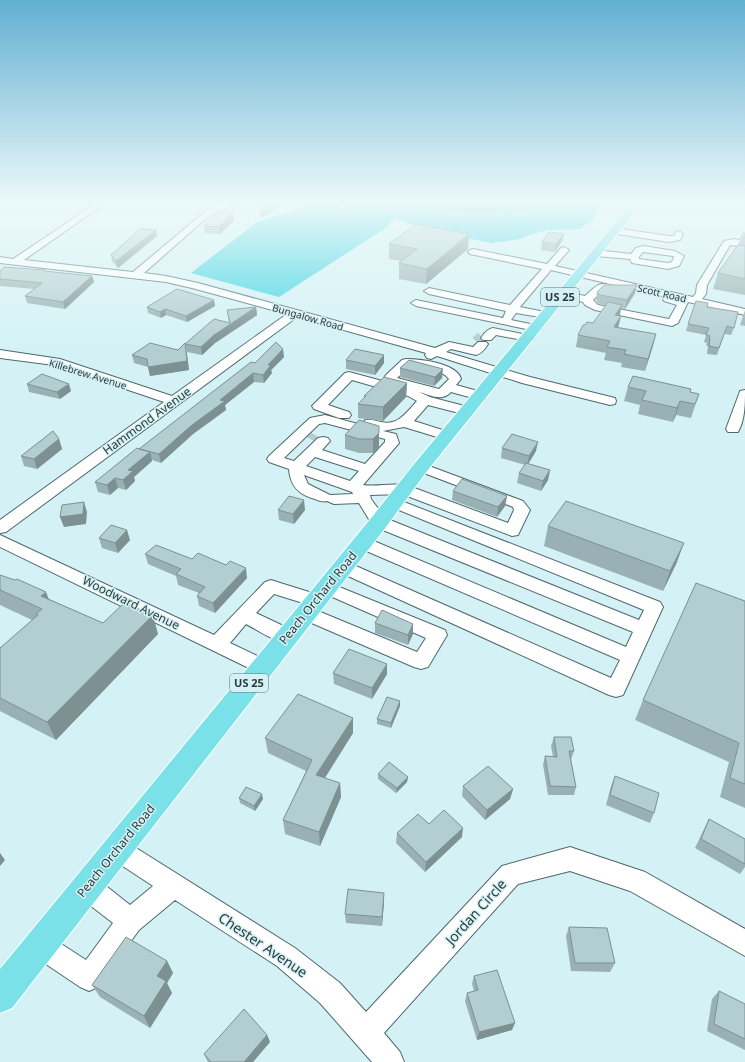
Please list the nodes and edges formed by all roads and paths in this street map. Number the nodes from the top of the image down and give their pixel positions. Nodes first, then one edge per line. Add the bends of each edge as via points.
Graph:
1 (29, 252) edge
2 (163, 252) edge
3 (473, 252) dead end
4 (563, 252) edge
5 (596, 252) joint
6 (721, 253) joint
7 (733, 255) edge
8 (634, 258) dead end
9 (0, 260) edge
10 (14, 262) junction
11 (552, 263) junction
12 (578, 274) junction
13 (135, 276) junction
14 (429, 291) dead end
15 (651, 293) junction
16 (562, 294) junction
17 (698, 297) junction
18 (587, 300) junction
19 (416, 303) dead end
20 (745, 304) edge
21 (513, 309) junction
22 (745, 312) edge
23 (295, 314) junction
24 (546, 315) junction
25 (505, 321) junction
26 (532, 333) junction
27 (435, 352) junction
28 (0, 354) edge
29 (422, 364) junction
30 (500, 372) junction
31 (445, 391) junction
32 (745, 394) edge
33 (425, 400) junction
34 (174, 401) junction
35 (610, 401) dead end
36 (474, 404) junction
37 (405, 423) junction
38 (734, 429) dead end
39 (447, 436) junction
40 (318, 437) junction
41 (296, 467) junction
42 (421, 467) junction
43 (369, 470) junction
44 (358, 491) junction
45 (399, 496) junction
46 (380, 522) junction
47 (0, 528) edge
48 (512, 531) junction
49 (0, 540) edge
50 (363, 543) junction
51 (507, 548) junction
52 (343, 567) junction
53 (316, 601) junction
54 (244, 615) junction
55 (644, 629) junction
56 (287, 636) junction
57 (217, 644) junction
58 (631, 657) junction
59 (263, 667) junction
60 (117, 849) junction
61 (173, 886) junction
62 (87, 887) junction
63 (130, 921) junction
64 (745, 943) edge
65 (40, 945) junction
66 (0, 996) edge
67 (366, 1033) junction
68 (390, 1062) edge

1 - 10 street
2 - 13 street
3 - 11 street, Scott Road
4 - 11 street
5 - 8 street
5 - 12 main road, Peach Orchard Road / US 25
6 - 7 street
6 - 17 street via 702,285
9 - 10 street, Bungalow Road
10 - 13 street, Bungalow Road
11 - 12 street, Scott Road
11 - 21 street
12 - 15 street, Scott Road
12 - 16 main road, Peach Orchard Road / US 25
13 - 23 street, Bungalow Road via 194,285
14 - 21 street
15 - 17 street, Scott Road
15 - 18 street via 600,286
15 - 18 street via 683,303 672,323 595,307
16 - 18 street
16 - 24 main road, Peach Orchard Road / US 25
17 - 20 street
17 - 22 street, Scott Road
19 - 25 street
21 - 24 street
21 - 25 street
23 - 27 street, Bungalow Road
23 - 34 street, Hammond Avenue
24 - 26 main road, Peach Orchard Road / US 25
25 - 26 street
26 - 27 street via 449,345
26 - 30 main road, Peach Orchard Road / US 25
27 - 29 street
27 - 30 street, Bungalow Road
28 - 34 street, Killebrew Avenue via 56,362
29 - 31 street via 454,375 455,379
29 - 31 street via 406,363 390,378 395,382
30 - 35 street, Bungalow Road
30 - 36 main road, Peach Orchard Road / US 25
31 - 36 street
32 - 38 street
33 - 36 street
33 - 37 street
33 - 37 street via 412,393 349,376 319,406 381,427
34 - 47 street, Hammond Avenue
36 - 39 main road, Peach Orchard Road / US 25
37 - 39 street
39 - 42 main road, Peach Orchard Road / US 25
40 - 41 street
40 - 41 street via 325,419 315,421 274,459
40 - 43 street
40 - 43 street via 378,434 391,437 392,443
41 - 44 street
41 - 44 street via 296,479 301,487 312,494 328,498
42 - 45 main road, Peach Orchard Road / US 25
42 - 48 street via 518,504 522,510
43 - 44 street
44 - 45 street via 375,491
44 - 46 street
45 - 46 main road, Peach Orchard Road / US 25
45 - 48 street
45 - 51 street
46 - 50 main road, Peach Orchard Road / US 25
46 - 55 street
48 - 51 street
49 - 57 street, Woodward Avenue
50 - 52 main road, Peach Orchard Road / US 25
50 - 58 street
51 - 55 street via 654,607
52 - 53 main road, Peach Orchard Road / US 25
52 - 58 street via 616,689
53 - 53 street via 438,635 421,662
53 - 54 street via 271,586
53 - 56 main road, Peach Orchard Road / US 25
54 - 56 street
54 - 57 street
55 - 58 street
56 - 59 main road, Peach Orchard Road / US 25
57 - 59 street, Woodward Avenue
59 - 60 main road, Peach Orchard Road / US 25
60 - 61 street, Chester Avenue
60 - 62 main road, Peach Orchard Road / US 25
61 - 63 street
61 - 67 street, Chester Avenue via 286,957 330,993
62 - 63 street
62 - 65 main road, Peach Orchard Road / US 25
63 - 65 street via 89,978
64 - 67 street, Jordan Circle via 636,881 570,859 511,874
65 - 66 main road, Peach Orchard Road / US 25
67 - 68 street, Chester Avenue

